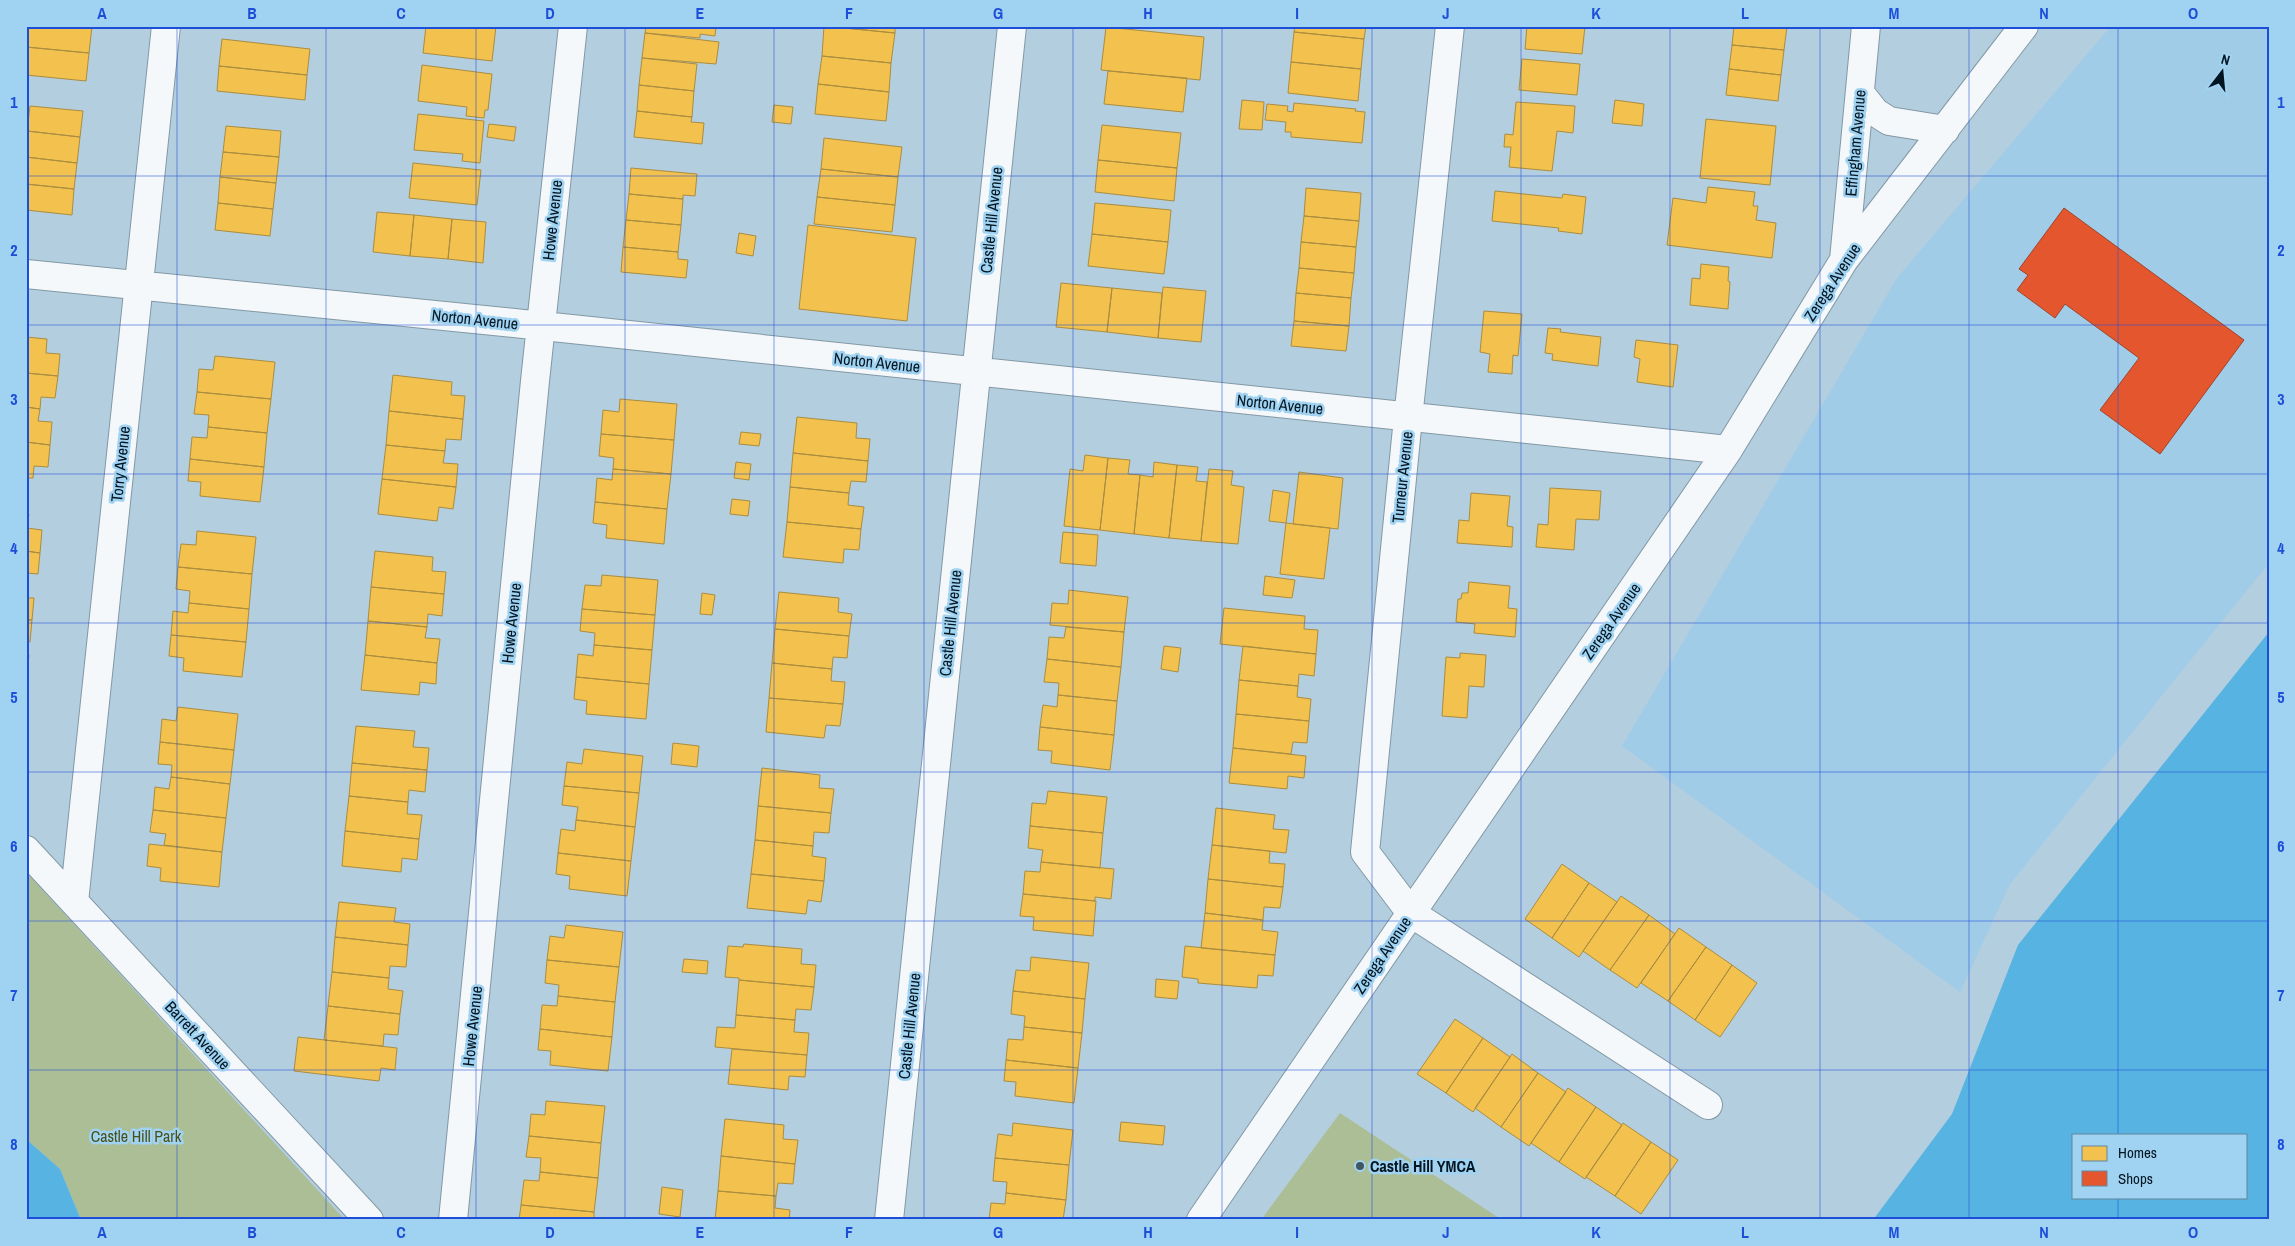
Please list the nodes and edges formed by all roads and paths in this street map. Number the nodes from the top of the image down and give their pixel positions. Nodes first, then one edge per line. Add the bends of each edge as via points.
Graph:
1 (166, 26) edge
2 (573, 26) edge
3 (1012, 26) edge
4 (1450, 26) edge
5 (1866, 26) edge
6 (2024, 26) edge
7 (1860, 93) junction
8 (1945, 130) junction
9 (1844, 260) junction
10 (26, 274) edge
11 (139, 285) junction
12 (541, 326) junction
13 (975, 373) junction
14 (1408, 418) junction
15 (1728, 450) junction
16 (26, 850) edge
17 (74, 902) junction
18 (1411, 913) junction
19 (1708, 1105) dead end
20 (369, 1220) edge
21 (453, 1220) edge
22 (890, 1220) edge
23 (1201, 1220) edge

1 - 11 street, Torry Avenue
2 - 12 street, Howe Avenue
3 - 13 street, Castle Hill Avenue
4 - 14 street, Turneur Avenue
5 - 7 street, Effingham Avenue
6 - 8 street, Zerega Avenue
7 - 8 street via 1875,112 1889,121
7 - 9 street, Effingham Avenue
8 - 9 street, Zerega Avenue
9 - 15 street, Zerega Avenue
10 - 11 street, Norton Avenue
11 - 12 street, Norton Avenue
11 - 17 street, Torry Avenue
12 - 13 street, Norton Avenue
12 - 21 street, Howe Avenue
13 - 14 street, Norton Avenue
13 - 22 street, Castle Hill Avenue
14 - 15 street, Norton Avenue
14 - 18 street, Turneur Avenue via 1365,852
15 - 18 street, Zerega Avenue
16 - 17 street, Barrett Avenue
17 - 20 street, Barrett Avenue
18 - 19 street
18 - 23 street, Zerega Avenue

